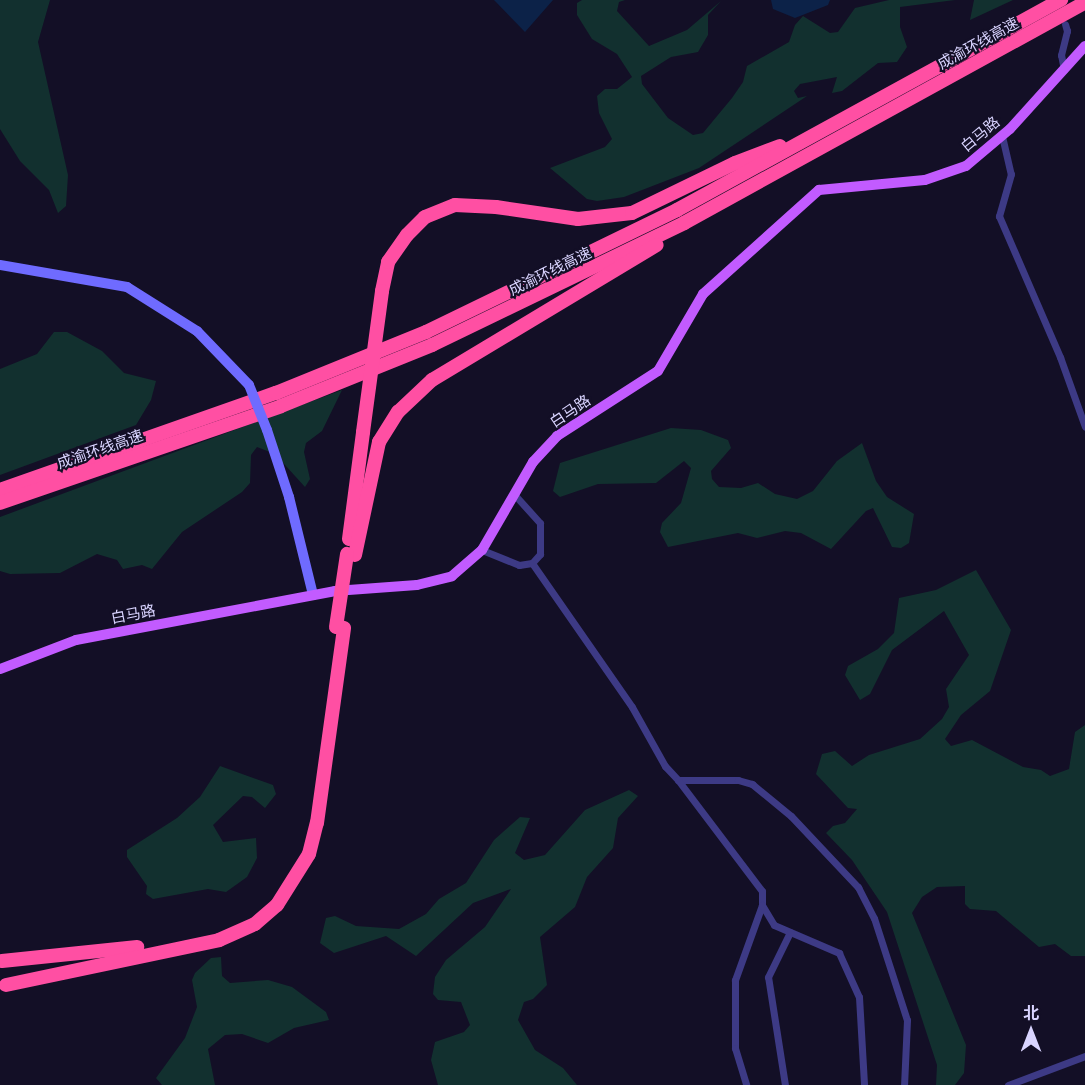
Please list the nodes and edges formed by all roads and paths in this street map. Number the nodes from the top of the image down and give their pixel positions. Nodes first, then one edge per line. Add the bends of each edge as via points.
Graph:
1 (1061, 0) edge
2 (1085, 3) edge
3 (1065, 24) dead end
4 (1085, 46) edge
5 (1064, 70) junction
6 (827, 128) junction
7 (1002, 136) junction
8 (790, 165) junction
9 (0, 265) edge
10 (1085, 427) edge
11 (0, 490) edge
12 (514, 494) junction
13 (0, 503) edge
14 (482, 550) junction
15 (351, 554) junction
16 (532, 563) junction
17 (313, 595) junction
18 (340, 628) junction
19 (0, 669) edge
20 (678, 780) junction
21 (762, 905) junction
22 (790, 932) junction
23 (1, 962) edge
24 (3, 986) edge
25 (1085, 1056) edge
26 (746, 1085) edge
27 (785, 1085) edge
28 (864, 1085) edge
29 (904, 1085) edge
30 (1008, 1085) edge

1 - 6 highway, 成渝环线高速
2 - 8 highway, 成渝环线高速
3 - 5 street via 1061,55
4 - 5 main road, 白马路
5 - 7 main road, 白马路
6 - 11 highway, 成渝环线高速 via 648,225 426,332 276,393
6 - 15 highway, bridge via 735,163 632,213 578,219 455,205 425,217 388,262 363,432
7 - 10 street via 1011,174 999,216 1060,357
7 - 12 main road, 白马路 via 966,166 925,180 819,190 703,294 658,371 557,436 533,462
8 - 13 highway, 成渝环线高速 via 625,253 432,345 281,406
8 - 15 highway via 432,380 398,411 379,441
9 - 17 street, bridge via 127,287 197,331 249,385 289,497
12 - 14 main road, 白马路
12 - 16 street via 540,523 540,554
14 - 16 street via 519,565
14 - 17 main road, 白马路 via 452,576 417,585
15 - 18 highway, bridge
16 - 20 street via 632,706 665,765
17 - 19 main road, 白马路 via 76,640
18 - 23 highway via 309,821 301,850 271,899 249,918 187,939
18 - 24 highway via 317,823 309,854 277,905 255,924 219,940
20 - 21 street via 762,891
20 - 29 street via 738,780 752,784 791,816 858,886 874,918 907,1020
21 - 22 street via 774,925
21 - 26 street via 735,980 735,1048
22 - 27 street via 768,977
22 - 28 street via 839,953 859,997
25 - 30 street

